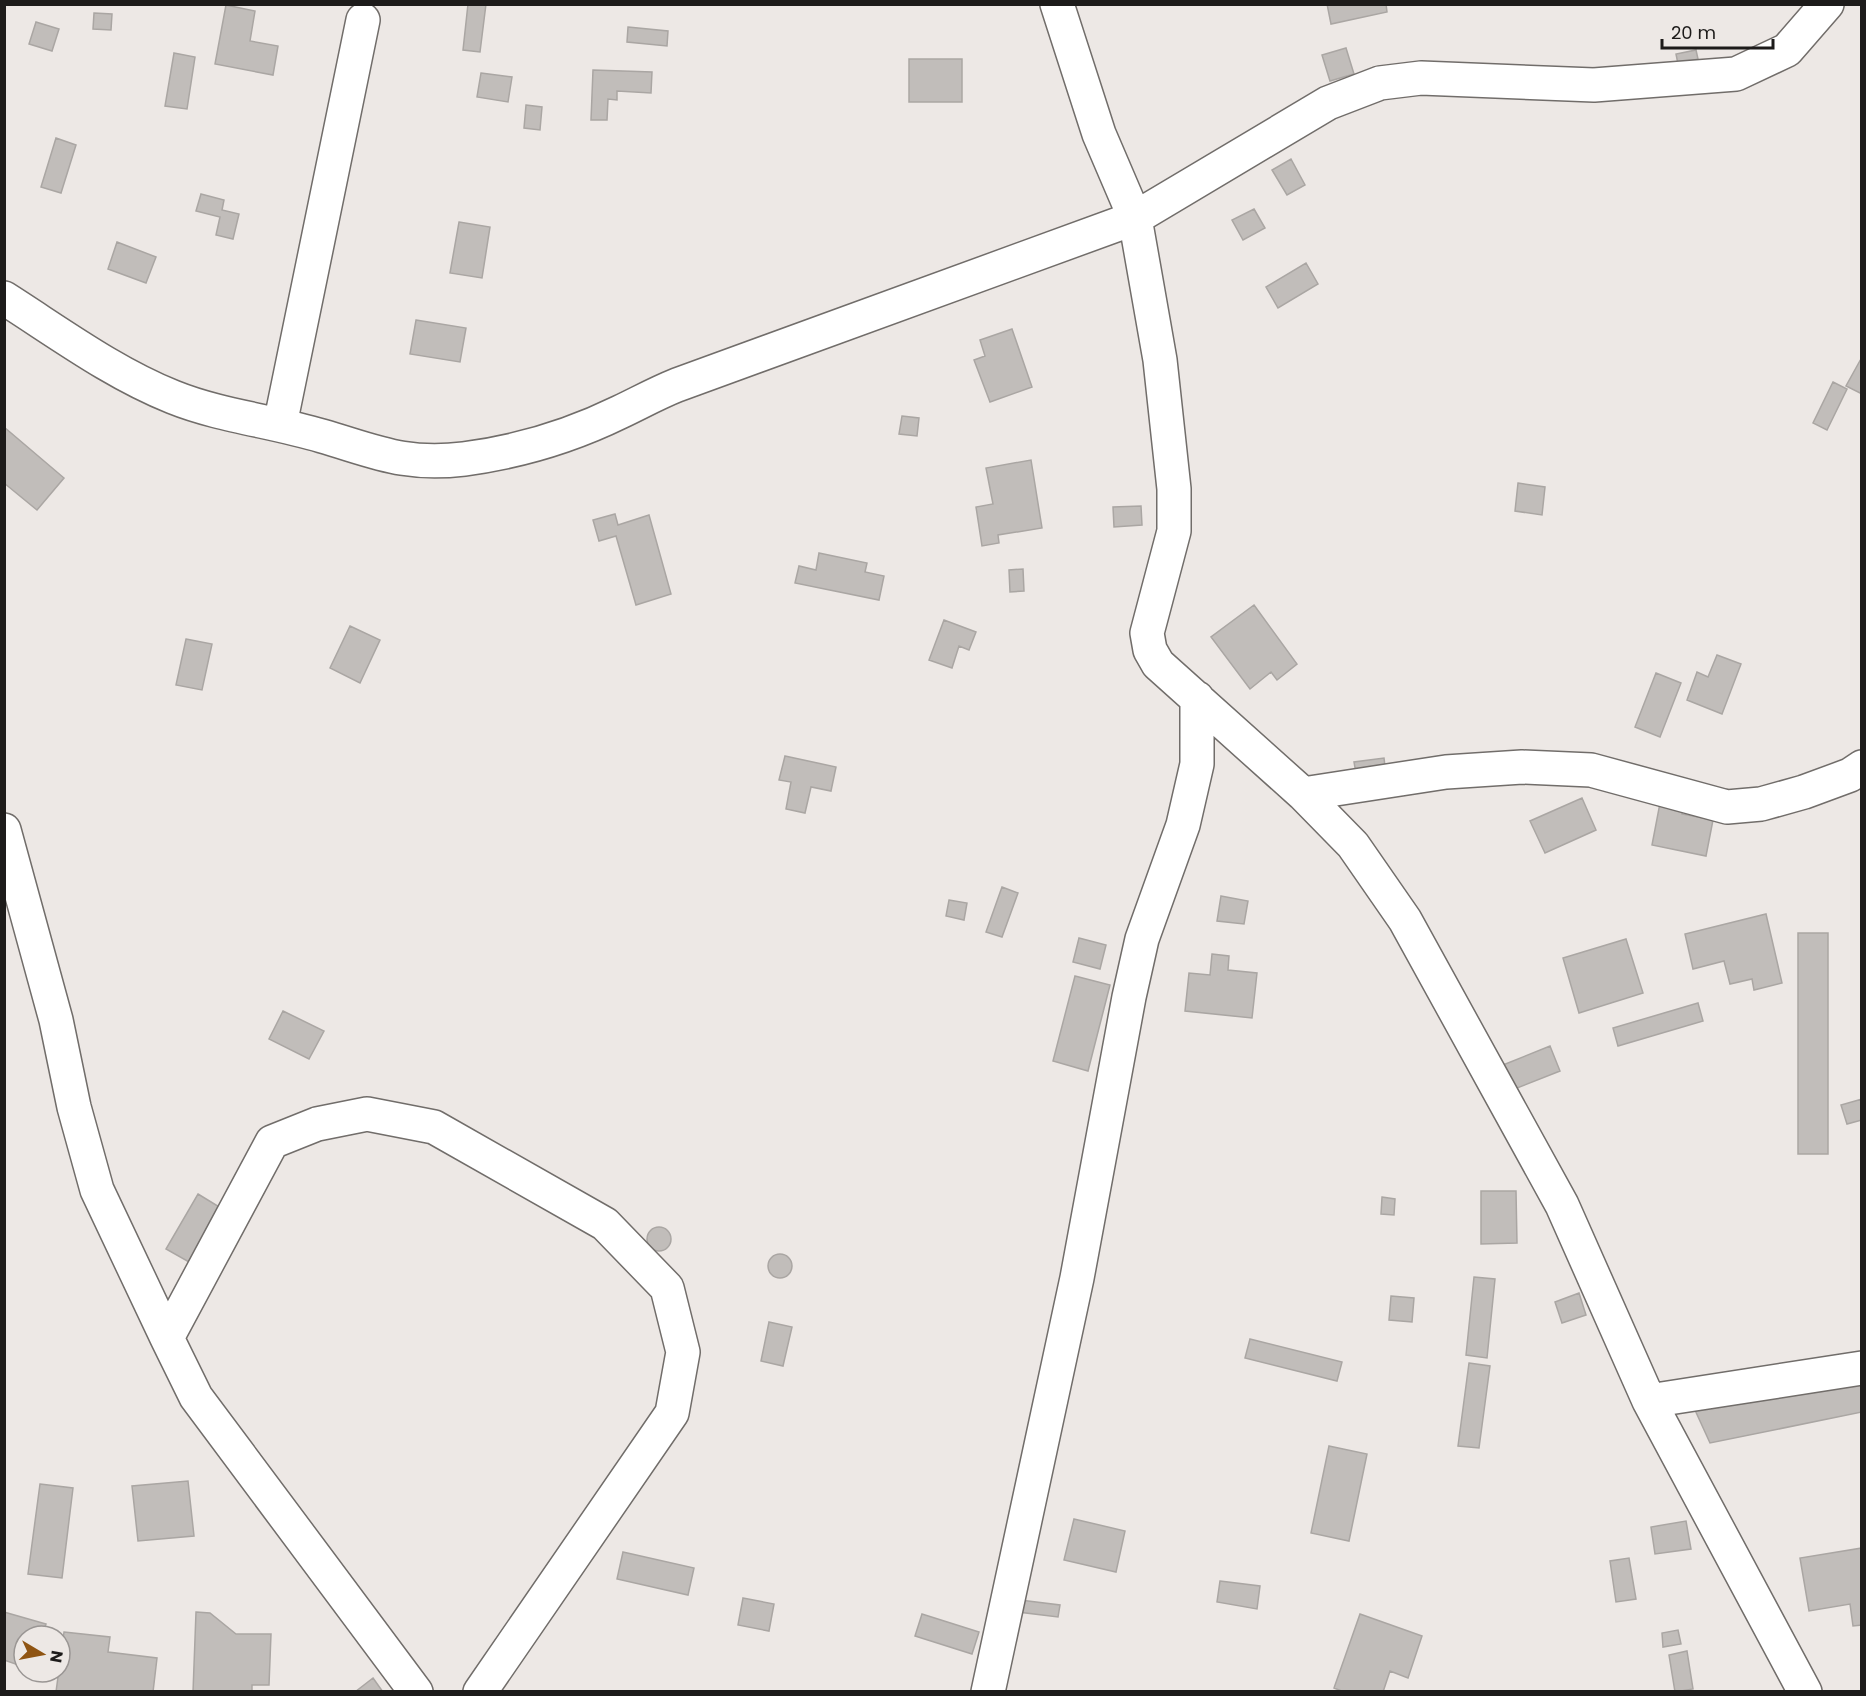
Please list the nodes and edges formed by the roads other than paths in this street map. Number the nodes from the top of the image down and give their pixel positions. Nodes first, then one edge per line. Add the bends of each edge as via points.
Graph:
1 (1058, 4) edge
2 (1827, 4) edge
3 (363, 20) dead end
4 (1135, 218) junction
5 (4, 298) edge
6 (280, 426) junction
7 (1197, 698) junction
8 (1249, 746) junction
9 (1197, 764) junction
10 (1862, 767) edge
11 (1303, 794) junction
12 (4, 830) edge
13 (166, 1338) junction
14 (1862, 1368) edge
15 (1649, 1401) junction
16 (416, 1692) edge
17 (480, 1692) edge
18 (988, 1692) edge
19 (1805, 1692) edge

1 - 4 street via 1099,134
2 - 4 street via 1787,50 1736,75 1594,85 1421,78 1380,83 1328,103
3 - 6 street
4 - 6 street via 688,381 590,424 516,449 463,459 413,461 382,456
4 - 7 street via 1160,360 1174,489 1174,531 1147,633 1158,664
5 - 6 street via 112,367 173,397
7 - 8 street
7 - 9 street
8 - 9 street
8 - 11 street
9 - 18 street via 1180,835 1142,939 1077,1278
10 - 11 street via 1804,792 1761,804 1727,807 1591,770 1522,767 1446,772
11 - 15 street via 1353,845 1411,930 1562,1205
12 - 13 street via 56,1020 96,1190
13 - 16 street via 196,1397
13 - 17 street via 272,1142 317,1124 367,1114 434,1127 605,1224 666,1288 683,1352 672,1413
14 - 15 street
15 - 19 street

